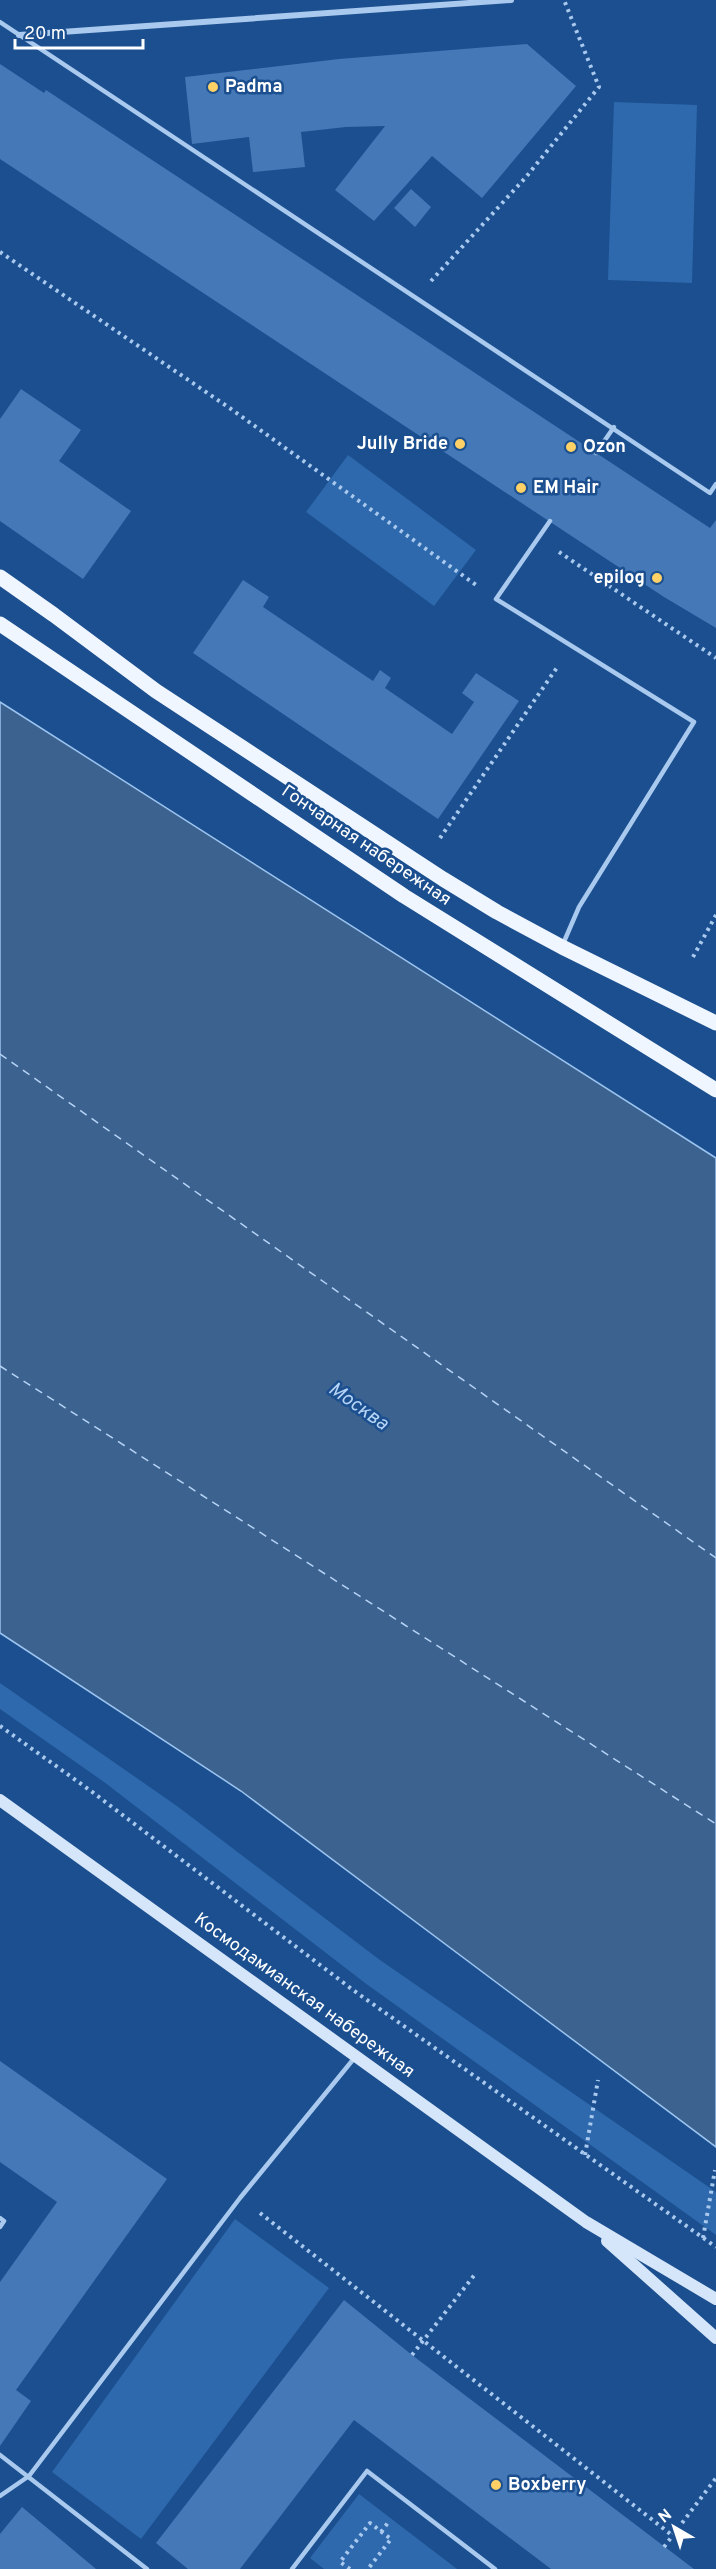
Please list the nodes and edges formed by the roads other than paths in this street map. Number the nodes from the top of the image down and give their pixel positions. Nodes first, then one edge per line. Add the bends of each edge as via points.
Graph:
1 (511, 0) edge
2 (443, 2) edge
3 (0, 22) edge
4 (19, 35) junction
5 (614, 427) junction
6 (596, 453) dead end
7 (716, 484) edge
8 (550, 521) dead end
9 (0, 578) edge
10 (0, 624) edge
11 (562, 947) junction
12 (716, 1023) edge
13 (716, 1090) edge
14 (0, 1800) edge
15 (356, 2055) junction
16 (0, 2218) edge
17 (586, 2222) junction
18 (0, 2227) edge
19 (716, 2299) edge
20 (716, 2338) edge
21 (0, 2455) edge
22 (29, 2476) junction
23 (0, 2496) edge
24 (147, 2569) edge
25 (292, 2569) edge
26 (495, 2569) edge

1 - 2 street
2 - 4 street
3 - 4 lane
4 - 5 lane
5 - 6 lane
5 - 7 lane via 710,493
8 - 11 lane via 496,599 694,722 579,907
9 - 11 main road, Гончарная набережная via 166,697 443,879
10 - 13 main road, Гончарная набережная via 404,896
11 - 12 main road, Гончарная набережная
14 - 15 main road, Космодамианская набережная
15 - 17 main road, Космодамианская набережная
15 - 22 lane via 240,2198
16 - 18 lane via 4,2221
17 - 19 main road, Космодамианская набережная
17 - 20 main road, Космодамианская набережная
21 - 22 lane
22 - 23 lane
22 - 24 lane
25 - 26 lane via 368,2471

